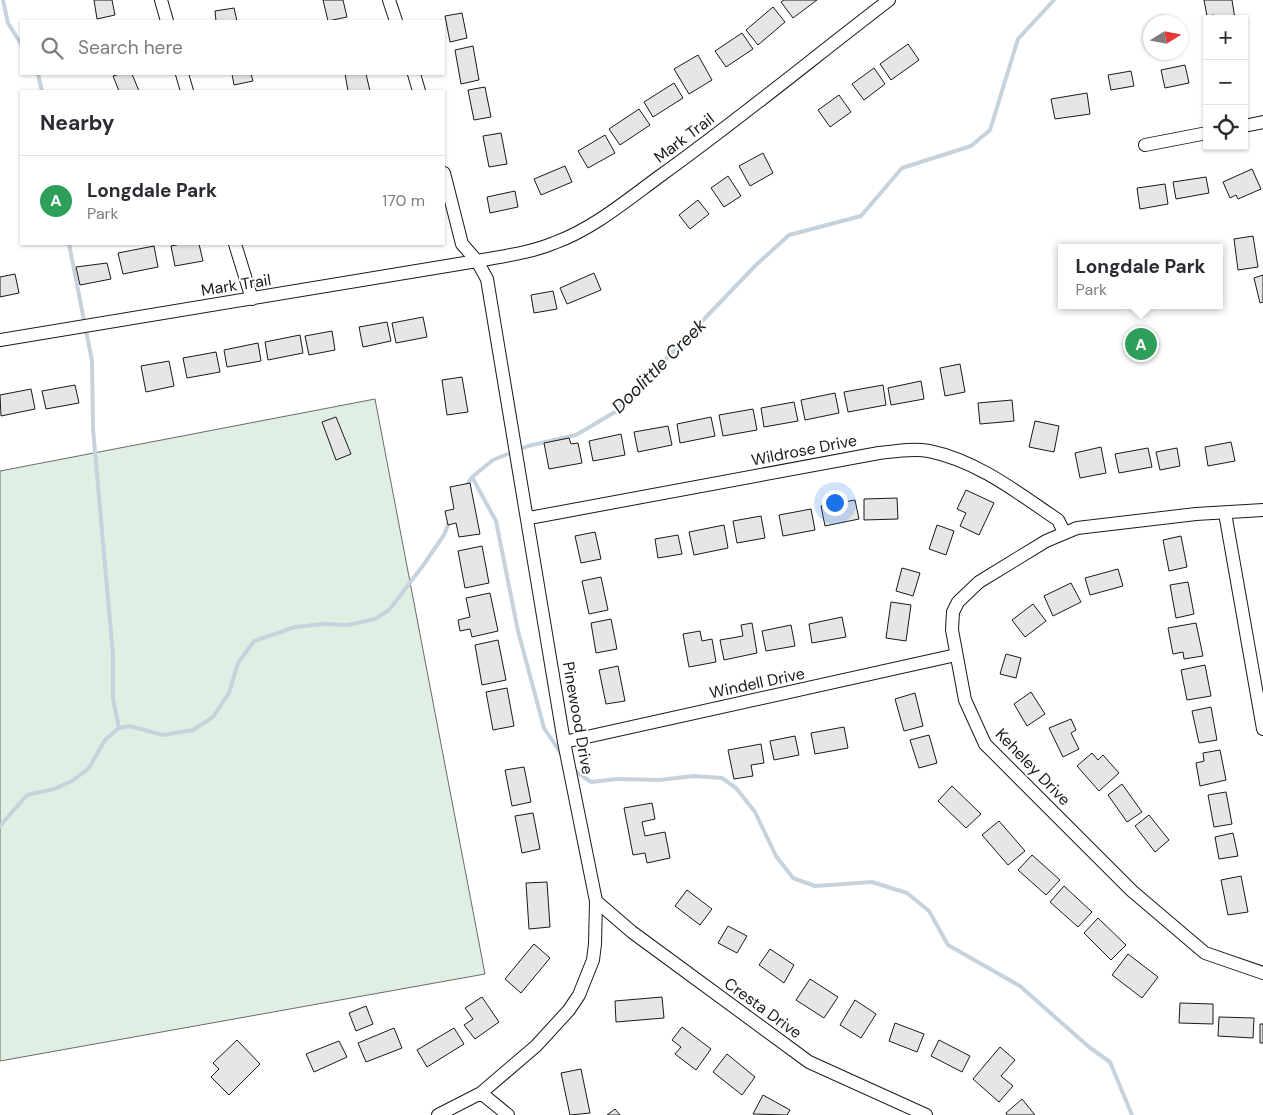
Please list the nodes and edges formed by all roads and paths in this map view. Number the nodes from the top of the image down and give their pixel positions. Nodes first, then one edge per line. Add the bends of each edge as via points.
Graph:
1 (161, 0) edge
2 (389, 0) edge
3 (889, 0) edge
4 (167, 20) edge
5 (396, 20) edge
6 (182, 75) edge
7 (414, 75) edge
8 (187, 90) edge
9 (420, 90) edge
10 (1263, 122) edge
11 (1248, 125) edge
12 (1203, 134) edge
13 (1145, 145) dead end
14 (445, 176) edge
15 (234, 245) edge
16 (477, 261) junction
17 (252, 299) junction
18 (0, 340) edge
19 (1263, 510) edge
20 (1225, 513) junction
21 (528, 518) junction
22 (1064, 532) junction
23 (956, 655) junction
24 (1263, 729) edge
25 (564, 742) junction
26 (596, 900) junction
27 (1263, 973) edge
28 (480, 1093) junction
29 (438, 1115) edge
30 (508, 1115) edge
31 (926, 1115) edge

1 - 4 street
2 - 5 street
3 - 16 street, Mark Trail via 609,213 554,244
6 - 8 street
7 - 9 street
10 - 11 street
12 - 13 street
14 - 16 street via 462,244
15 - 17 street
16 - 17 street, Mark Trail
16 - 21 street, Pinewood Drive via 487,279
17 - 18 street, Mark Trail
19 - 20 street, Keheley Drive
20 - 22 street, Keheley Drive via 1107,524
20 - 24 street
21 - 22 street, Wildrose Drive via 908,450 929,451 994,476 1058,520
21 - 25 street, Pinewood Drive
22 - 23 street, Keheley Drive via 979,582 958,602 953,612 952,630
23 - 25 street, Windell Drive
23 - 27 street, Keheley Drive via 965,700 986,744 1132,891 1205,953
25 - 26 street, Pinewood Drive
26 - 28 street, Pinewood Drive via 593,960 579,995 536,1046
26 - 31 street, Cresta Drive via 632,932 810,1062
28 - 29 street, Pinewood Drive
28 - 30 street

